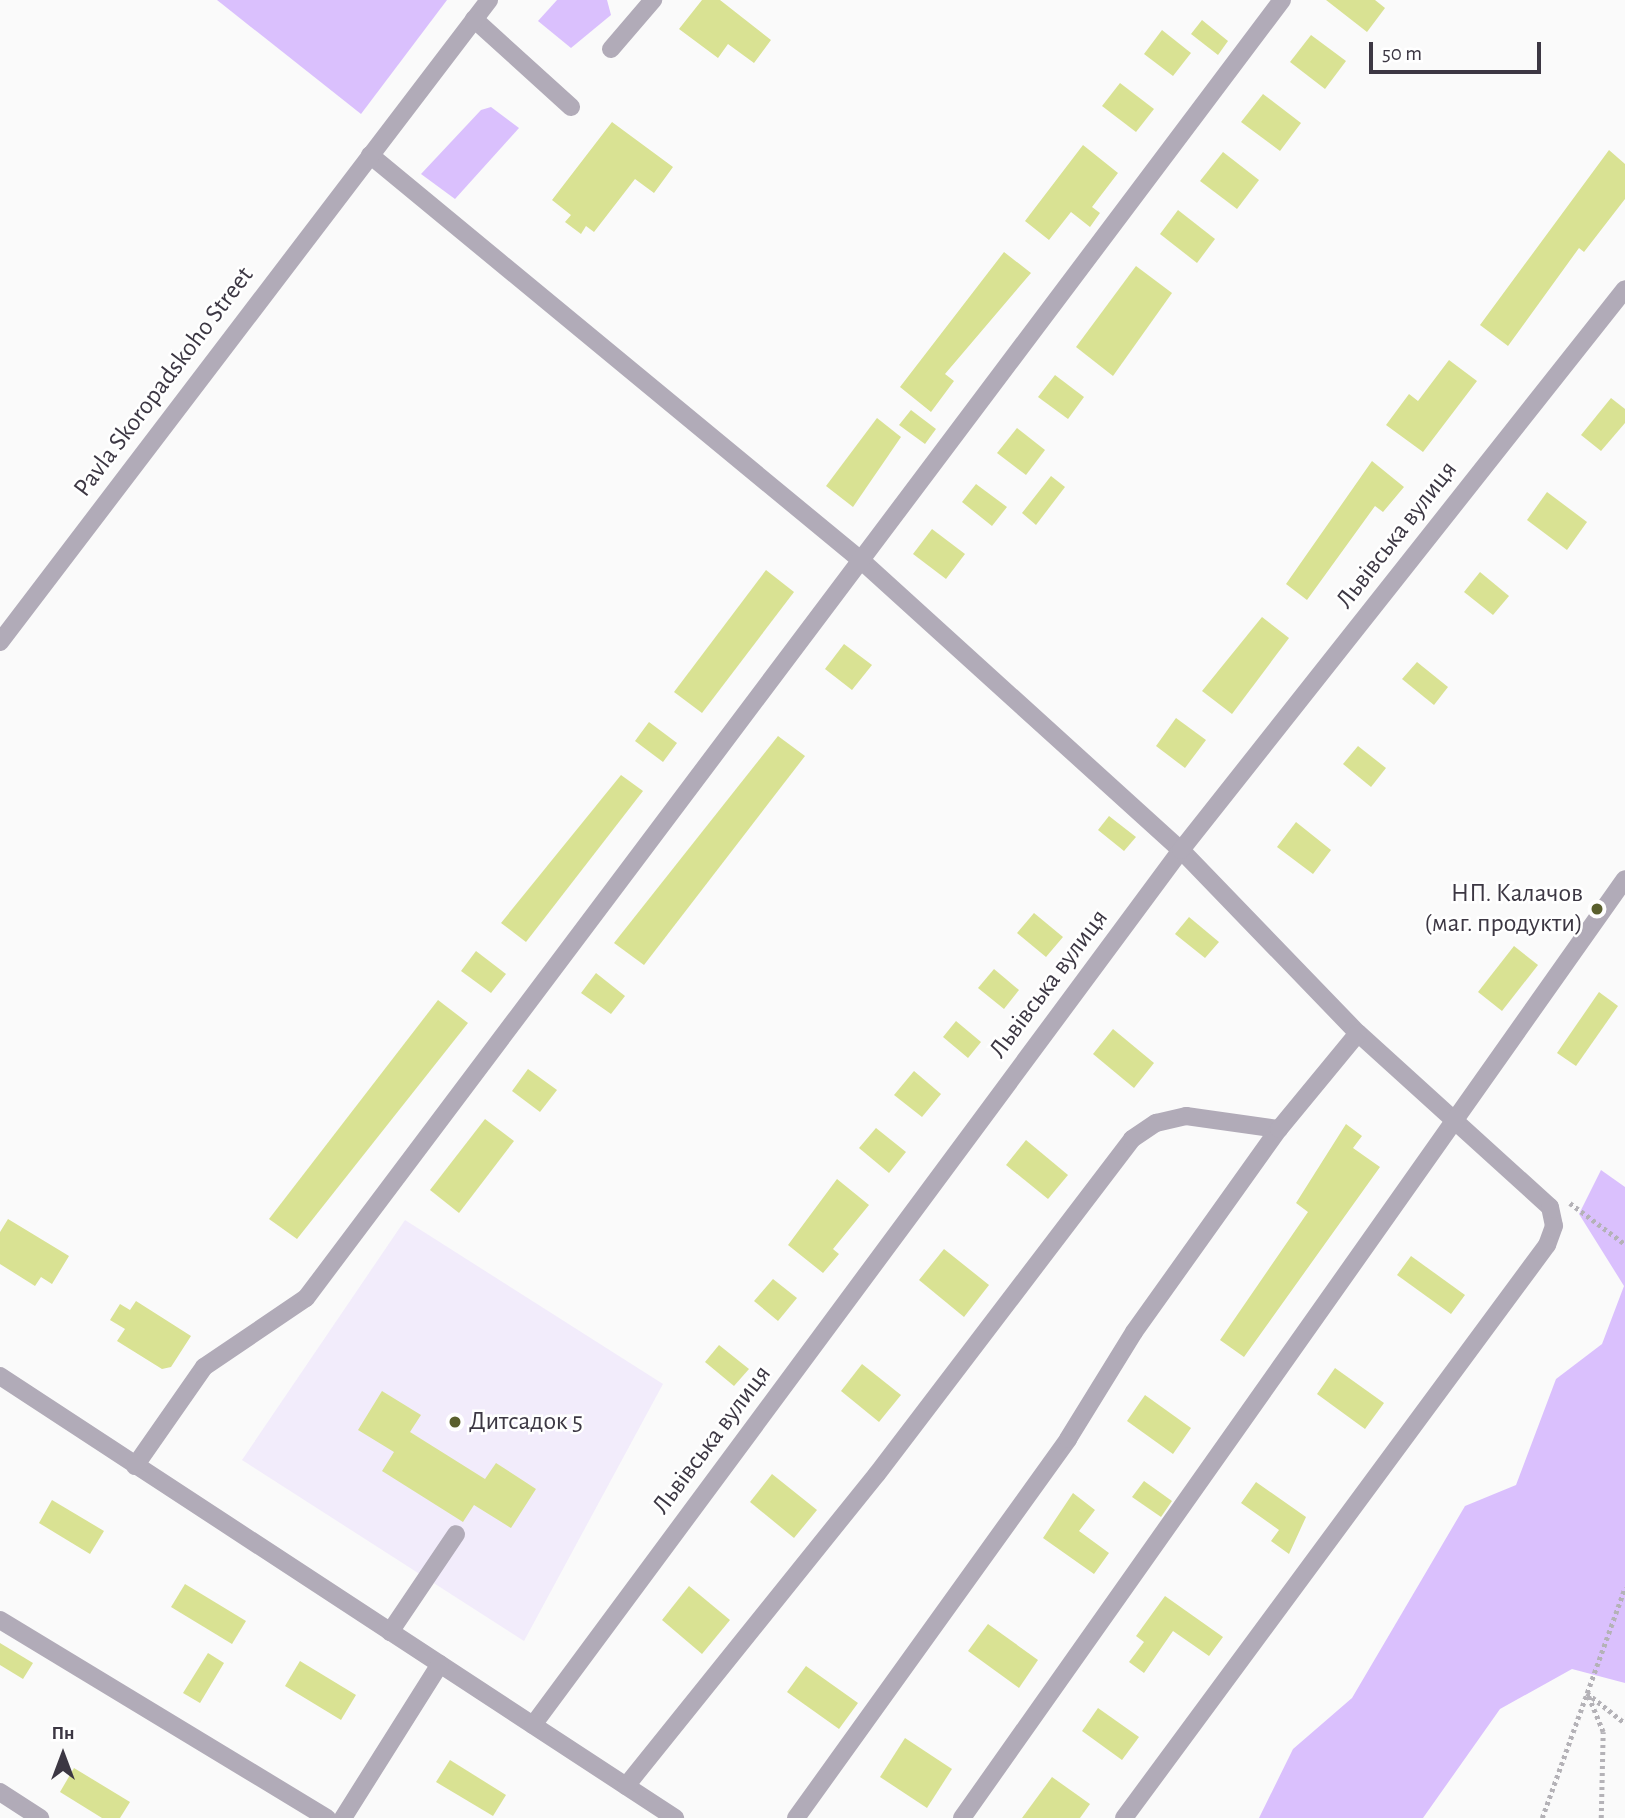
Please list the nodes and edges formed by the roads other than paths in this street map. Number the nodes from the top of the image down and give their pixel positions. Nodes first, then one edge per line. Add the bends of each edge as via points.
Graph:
1 (489, 0) edge
2 (653, 0) edge
3 (1282, 0) edge
4 (474, 19) junction
5 (611, 49) dead end
6 (571, 107) dead end
7 (370, 155) junction
8 (1625, 289) edge
9 (863, 562) junction
10 (0, 642) edge
11 (1181, 850) junction
12 (1625, 879) edge
13 (1357, 1033) junction
14 (1458, 1119) junction
15 (1279, 1129) junction
16 (0, 1376) edge
17 (135, 1465) junction
18 (456, 1534) dead end
19 (0, 1620) edge
20 (390, 1632) junction
21 (440, 1664) junction
22 (533, 1725) junction
23 (626, 1786) junction
24 (0, 1792) edge
25 (40, 1818) edge
26 (327, 1818) edge
27 (343, 1818) edge
28 (676, 1818) edge
29 (796, 1818) edge
30 (962, 1818) edge
31 (1124, 1818) edge

1 - 4 street, Pavla Skoropadskoho Street
2 - 5 street
3 - 9 street
4 - 6 street
4 - 7 street, Pavla Skoropadskoho Street
7 - 9 street
7 - 10 street, Pavla Skoropadskoho Street
8 - 11 street, Львівська вулиця
9 - 11 street
9 - 17 street via 306,1298 204,1367
11 - 13 street
11 - 22 street, Львівська вулиця
12 - 14 street
13 - 14 street
13 - 15 street
14 - 30 street
14 - 31 street via 1550,1207 1554,1226 1547,1245
15 - 23 street via 1186,1116 1156,1123 1132,1139 877,1474
15 - 29 street via 1134,1332 1068,1440
16 - 17 street
17 - 20 street
18 - 20 street
19 - 26 street
20 - 21 street
21 - 22 street
21 - 27 street
22 - 23 street
23 - 28 street
24 - 25 street

